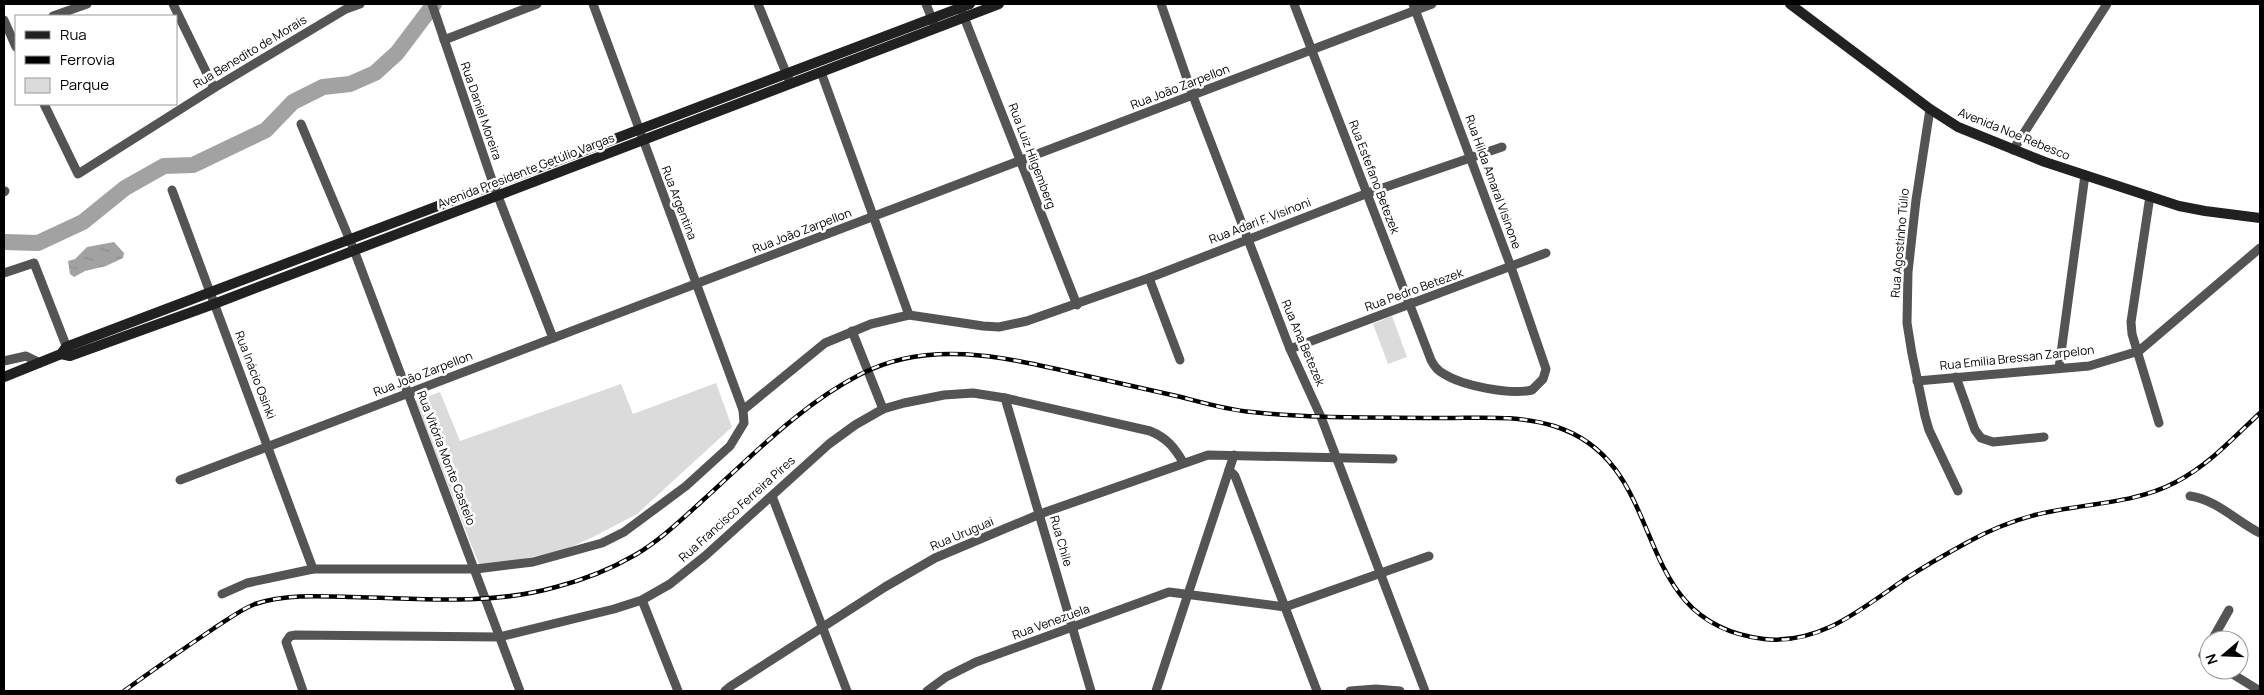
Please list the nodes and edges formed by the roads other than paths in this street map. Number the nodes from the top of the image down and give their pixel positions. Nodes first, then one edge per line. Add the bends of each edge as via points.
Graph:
1 (87, 4) edge
2 (173, 4) edge
3 (360, 4) edge
4 (432, 4) edge
5 (537, 4) edge
6 (593, 4) edge
7 (758, 4) edge
8 (926, 4) edge
9 (999, 4) edge
10 (1161, 4) edge
11 (1294, 4) edge
12 (1432, 4) edge
13 (1790, 4) edge
14 (2107, 4) edge
15 (345, 7) edge
16 (1415, 7) edge
17 (965, 9) edge
18 (56, 15) edge
19 (931, 18) junction
20 (4, 20) edge
21 (936, 28) junction
22 (10, 32) edge
23 (444, 40) junction
24 (15, 44) edge
25 (1312, 50) junction
26 (821, 72) junction
27 (786, 73) junction
28 (791, 84) junction
29 (214, 88) junction
30 (1193, 96) junction
31 (44, 105) edge
32 (1930, 110) junction
33 (300, 124) dead end
34 (640, 135) junction
35 (1502, 147) dead end
36 (2013, 150) junction
37 (1470, 157) junction
38 (1021, 161) junction
39 (2085, 175) junction
40 (494, 186) junction
41 (172, 190) dead end
42 (1368, 193) junction
43 (498, 196) junction
44 (2150, 196) junction
45 (875, 217) junction
46 (2260, 218) edge
47 (1248, 239) junction
48 (350, 240) junction
49 (2260, 248) edge
50 (354, 250) junction
51 (1546, 253) dead end
52 (1511, 266) junction
53 (4, 273) edge
54 (1149, 278) junction
55 (697, 284) junction
56 (210, 292) junction
57 (214, 304) junction
58 (1410, 304) junction
59 (1077, 305) junction
60 (910, 315) junction
61 (852, 331) junction
62 (553, 338) junction
63 (1290, 349) junction
64 (2139, 351) junction
65 (65, 352) junction
66 (1180, 360) dead end
67 (1430, 360) joint
68 (4, 361) edge
69 (40, 363) junction
70 (2059, 368) junction
71 (1956, 376) junction
72 (4, 377) edge
73 (1917, 380) junction
74 (408, 393) junction
75 (1005, 398) junction
76 (883, 409) junction
77 (743, 410) junction
78 (2159, 423) dead end
79 (2044, 437) dead end
80 (269, 446) junction
81 (1234, 455) junction
82 (1336, 458) junction
83 (1393, 459) dead end
84 (1184, 462) junction
85 (1229, 470) junction
86 (180, 480) dead end
87 (1958, 491) dead end
88 (772, 496) junction
89 (2190, 496) dead end
90 (1040, 514) junction
91 (2260, 533) edge
92 (1429, 556) dead end
93 (313, 568) junction
94 (476, 569) junction
95 (1380, 574) junction
96 (222, 594) dead end
97 (1188, 596) junction
98 (642, 600) junction
99 (1285, 607) junction
100 (2229, 610) dead end
101 (1073, 627) junction
102 (823, 628) junction
103 (2218, 630) edge
104 (499, 637) junction
105 (2242, 680) edge
106 (303, 691) edge
107 (520, 691) edge
108 (678, 691) edge
109 (725, 691) edge
110 (847, 691) edge
111 (927, 691) edge
112 (1091, 691) edge
113 (1156, 691) edge
114 (1317, 691) edge
115 (1350, 691) edge
116 (1400, 691) edge
117 (1425, 691) edge
118 (2260, 691) edge

1 - 18 street
2 - 29 street
3 - 15 street, Rua Benedito de Morais
4 - 23 street, Rua Daniel Moreira
5 - 23 street
6 - 34 street, Rua Argentina
7 - 27 street
8 - 19 street
9 - 17 main road, Avenida Presidente Getúlio Vargas
10 - 30 street, Rua Ana Betezek
11 - 25 street, Rua Estefano Betezek
12 - 16 street, Rua João Zarpellon
13 - 32 main road, Avenida Noe Rebesco
14 - 36 street
15 - 29 street, Rua Benedito de Morais
16 - 25 street, Rua João Zarpellon
16 - 37 street, Rua Hilda Amaral Visinone
17 - 19 main road, Avenida Presidente Getúlio Vargas
17 - 21 main road, Avenida Presidente Getúlio Vargas
17 - 38 street, Rua Luiz Hilgemberg
19 - 21 street
19 - 27 main road, Avenida Presidente Getúlio Vargas
20 - 22 street
21 - 26 main road, Avenida Presidente Getúlio Vargas
22 - 24 street
23 - 40 street, Rua Daniel Moreira
25 - 30 street, Rua João Zarpellon
25 - 42 street, Rua Estefano Betezek
26 - 28 main road, Avenida Presidente Getúlio Vargas
26 - 45 street
27 - 28 street
27 - 34 main road, Avenida Presidente Getúlio Vargas
28 - 34 main road, Avenida Presidente Getúlio Vargas
29 - 31 street, Rua Benedito de Morais via 78,174
30 - 38 street, Rua João Zarpellon
30 - 47 street, Rua Ana Betezek
32 - 36 main road, Avenida Noe Rebesco via 1958,127
32 - 73 street, Rua Agostinho Túlio via 1908,272 1907,323
33 - 48 street, Rua Vitória Monte Castelo
34 - 40 main road, Avenida Presidente Getúlio Vargas
34 - 43 main road, Avenida Presidente Getúlio Vargas
34 - 55 street, Rua Argentina
35 - 37 street, Rua Adari F. Visinoni
36 - 39 main road, Avenida Noe Rebesco
37 - 42 street, Rua Adari F. Visinoni
37 - 52 street, Rua Hilda Amaral Visinone
38 - 45 street, Rua João Zarpellon
38 - 59 street, Rua Luiz Hilgemberg
39 - 44 main road, Avenida Noe Rebesco
39 - 70 street
40 - 43 street, Rua Daniel Moreira
40 - 48 main road, Avenida Presidente Getúlio Vargas
41 - 56 street, Rua Inácio Osinki
42 - 47 street, Rua Adari F. Visinoni
42 - 58 street, Rua Estefano Betezek
43 - 50 main road, Avenida Presidente Getúlio Vargas
43 - 62 street, Rua Daniel Moreira
44 - 46 main road, Avenida Noe Rebesco via 2205,211
44 - 64 street via 2131,322
45 - 55 street, Rua João Zarpellon
45 - 60 street
47 - 54 street, Rua Adari F. Visinoni
47 - 63 street, Rua Ana Betezek
48 - 50 street, Rua Vitória Monte Castelo
48 - 56 main road, Avenida Presidente Getúlio Vargas
49 - 64 street, Rua Emilia Bressan Zarpelon
50 - 57 main road, Avenida Presidente Getúlio Vargas
50 - 74 street, Rua Vitória Monte Castelo
51 - 52 street, Rua Pedro Betezek
52 - 58 street, Rua Pedro Betezek
52 - 67 street, Rua Hilda Amaral Visinone via 1546,369 1543,379 1532,390 1513,392 1456,380 1442,373
53 - 65 street via 34,263
54 - 59 street, Rua Adari F. Visinoni
54 - 66 street
55 - 62 street, Rua João Zarpellon
55 - 77 street, Rua Argentina
56 - 57 street, Rua Inácio Osinki
56 - 65 main road, Avenida Presidente Getúlio Vargas
57 - 65 main road, Avenida Presidente Getúlio Vargas
57 - 80 street, Rua Inácio Osinki
58 - 63 street, Rua Pedro Betezek
58 - 67 street, Rua Estefano Betezek
59 - 60 street, Rua Adari F. Visinoni via 999,327
60 - 61 street, Rua Adari F. Visinoni
61 - 76 street
61 - 77 street, Rua Adari F. Visinoni via 812,352
62 - 74 street, Rua João Zarpellon
63 - 82 street, Rua Ana Betezek
64 - 70 street, Rua Emilia Bressan Zarpelon via 2089,366
64 - 78 street
65 - 69 main road, Avenida Presidente Getúlio Vargas
68 - 69 street via 26,356
69 - 72 main road, Avenida Presidente Getúlio Vargas
70 - 71 street, Rua Emilia Bressan Zarpelon
71 - 73 street, Rua Emilia Bressan Zarpelon
71 - 79 street via 1975,430 1981,438 1993,442
73 - 87 street, Rua Agostinho Túlio via 1929,430
74 - 80 street, Rua João Zarpellon
74 - 94 street, Rua Vitória Monte Castelo
75 - 76 street, Rua Francisco Ferreira Pires via 973,393 944,395
75 - 84 street, Rua Francisco Ferreira Pires via 1150,431 1164,437
75 - 90 street, Rua Chile
76 - 88 street, Rua Francisco Ferreira Pires via 829,444
77 - 94 street via 744,422 730,446 686,486 624,532 567,554 534,562
80 - 86 street, Rua João Zarpellon
80 - 93 street, Rua Inácio Osinki
81 - 82 street, Rua Uruguai
81 - 84 street, Rua Uruguai via 1208,454
81 - 85 street
82 - 83 street, Rua Uruguai
82 - 95 street, Rua Ana Betezek
84 - 90 street, Rua Uruguai
85 - 97 street
85 - 99 street
88 - 98 street, Rua Francisco Ferreira Pires via 670,584
88 - 102 street
89 - 91 street via 2204,498
90 - 101 street, Rua Chile
90 - 102 street, Rua Uruguai via 912,570
92 - 95 street
93 - 94 street
93 - 96 street via 246,583
94 - 104 street, Rua Vitória Monte Castelo
95 - 99 street
95 - 117 street, Rua Ana Betezek
97 - 99 street, Rua Venezuela
97 - 101 street, Rua Venezuela via 1169,592
97 - 113 street
98 - 104 street, Rua Francisco Ferreira Pires
98 - 108 street
99 - 114 street
100 - 103 street
101 - 111 street, Rua Venezuela via 976,662
101 - 112 street, Rua Chile
102 - 109 street, Rua Uruguai
102 - 110 street
104 - 106 street, Rua Francisco Ferreira Pires via 290,636 286,642
104 - 107 street, Rua Vitória Monte Castelo
105 - 118 street
115 - 116 street

